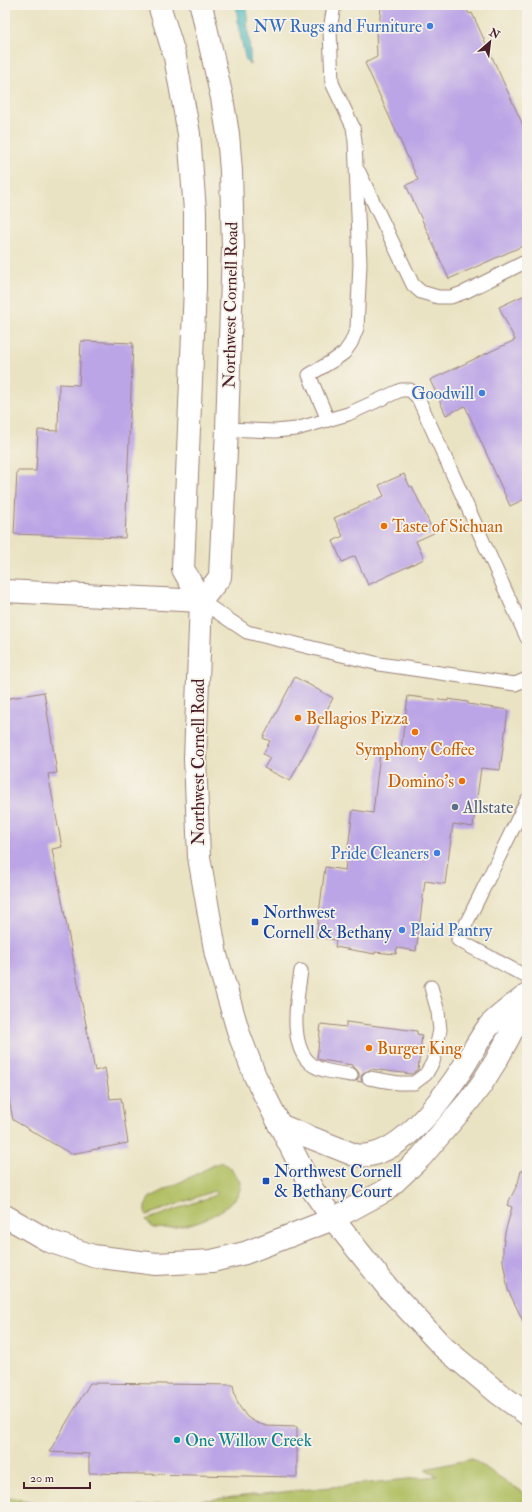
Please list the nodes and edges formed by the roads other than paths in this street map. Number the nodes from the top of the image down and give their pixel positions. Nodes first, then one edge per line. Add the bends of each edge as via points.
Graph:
1 (159, 5) edge
2 (201, 5) edge
3 (334, 5) edge
4 (356, 167) junction
5 (523, 263) dead end
6 (328, 420) junction
7 (227, 429) junction
8 (5, 591) edge
9 (201, 601) junction
10 (527, 638) edge
11 (527, 679) edge
12 (527, 800) edge
13 (301, 972) dead end
14 (527, 977) edge
15 (431, 987) dead end
16 (527, 995) edge
17 (527, 1003) edge
18 (351, 1075) dead end
19 (369, 1078) dead end
20 (279, 1125) junction
21 (5, 1216) edge
22 (333, 1219) junction
23 (527, 1414) edge

1 - 9 main road, Northwest Cornell Road via 175,57 189,134 195,211 195,287 183,569
2 - 7 main road, Northwest Cornell Road via 222,98 231,171 233,249
3 - 4 lane via 330,30 332,83 353,127
4 - 5 lane via 413,285 421,292 438,297 451,297
4 - 6 lane via 360,264 357,328 344,353 309,375
6 - 7 lane via 296,429
6 - 10 lane via 348,414 401,390 410,390 418,398
7 - 9 main road, Northwest Cornell Road via 220,577
8 - 9 main road
9 - 11 lane via 247,632 371,662 514,684
9 - 20 main road, Northwest Cornell Road via 195,758 199,857 224,987 255,1076
12 - 14 lane via 458,940
13 - 18 lane via 296,1005 296,1030 300,1049 307,1060 317,1068
15 - 19 lane via 440,1030 433,1062 426,1074 414,1082 398,1083
16 - 20 main road via 490,1025 442,1097 419,1123 399,1141 380,1153 354,1155
17 - 22 main road via 481,1086 421,1157 385,1191
20 - 22 main road, Northwest Cornell Road via 312,1189
21 - 22 main road via 49,1240 93,1256 156,1264 212,1261 245,1253
22 - 23 main road, Northwest Cornell Road via 388,1288 443,1347

